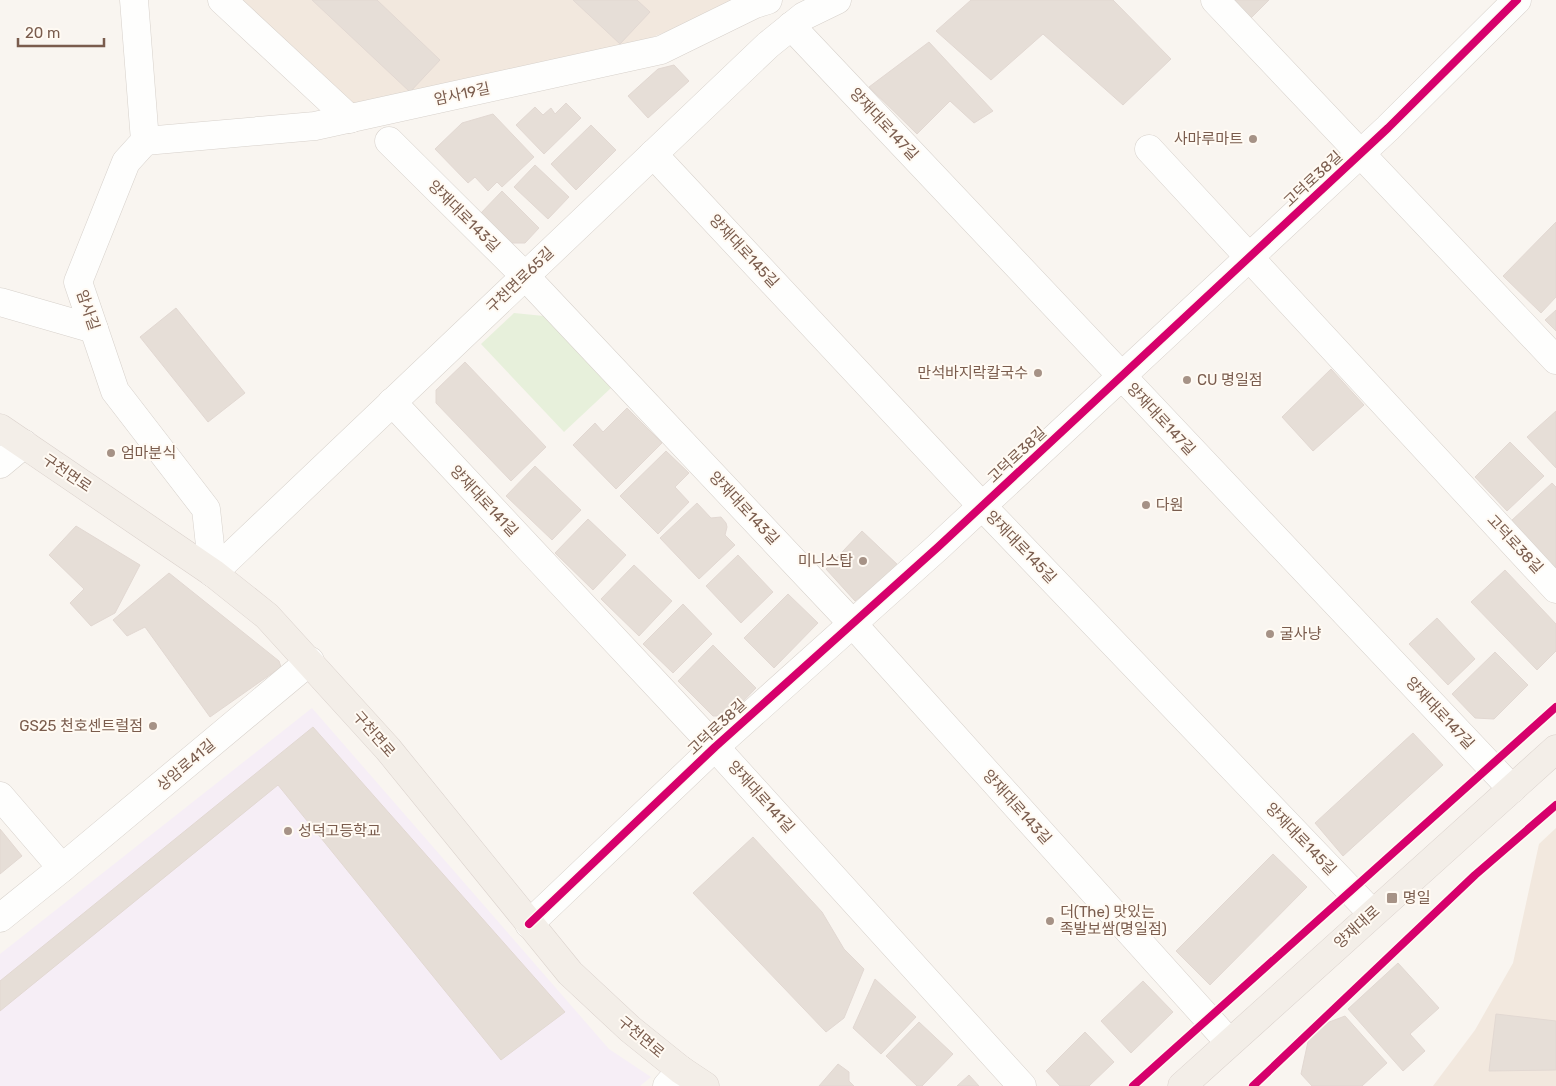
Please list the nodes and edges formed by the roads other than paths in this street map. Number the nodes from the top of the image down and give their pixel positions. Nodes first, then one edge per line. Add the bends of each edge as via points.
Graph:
1 (134, 0) edge
2 (222, 0) edge
3 (837, 0) edge
4 (1215, 0) edge
5 (1518, 0) edge
6 (758, 1) edge
7 (791, 26) junction
8 (350, 119) junction
9 (144, 141) junction
10 (389, 141) dead end
11 (1149, 149) dead end
12 (654, 154) junction
13 (1360, 154) junction
14 (1250, 257) junction
15 (525, 276) junction
16 (0, 302) edge
17 (94, 329) junction
18 (1556, 360) edge
19 (1121, 377) junction
20 (392, 402) junction
21 (0, 428) edge
22 (24, 444) junction
23 (0, 464) edge
24 (982, 506) junction
25 (213, 573) junction
26 (1556, 589) edge
27 (852, 623) junction
28 (310, 661) junction
29 (715, 747) junction
30 (1556, 749) edge
31 (1512, 789) junction
32 (0, 796) edge
33 (62, 868) junction
34 (1372, 913) junction
35 (0, 918) edge
36 (530, 924) junction
37 (1229, 1042) junction
38 (674, 1078) edge
39 (706, 1086) edge
40 (1022, 1086) edge
41 (1182, 1086) edge

1 - 9 street
2 - 8 street
3 - 7 street, 구천면로65길
4 - 13 street, 고덕로38길
5 - 13 street, 고덕로38길
6 - 8 street, 암사19길 via 661,50
7 - 12 street, 구천면로65길
7 - 19 street, 양재대로147길
8 - 9 street, 암사19길 via 315,126
9 - 17 street, 암사길 via 126,162 78,282
10 - 15 street, 양재대로143길
11 - 14 street, 고덕로38길
12 - 15 street, 구천면로65길
12 - 24 street, 양재대로145길
13 - 14 street, 고덕로38길
13 - 18 street, 고덕로38길
14 - 19 street, 고덕로38길
14 - 26 street, 고덕로38길
15 - 20 street, 구천면로65길
15 - 27 street, 양재대로143길
16 - 17 street
17 - 25 street, 암사길 via 115,391 206,508
19 - 24 street, 고덕로38길
19 - 31 street, 양재대로147길
20 - 25 street, 구천면로65길
20 - 29 street, 양재대로141길
21 - 22 main road, 구천면로
22 - 23 street
22 - 25 main road, 구천면로
24 - 27 street, 고덕로38길
24 - 34 street, 양재대로145길
25 - 28 main road, 구천면로 via 267,616
27 - 29 street, 고덕로38길
27 - 37 street, 양재대로143길
28 - 33 street, 상암로41길
28 - 36 main road, 구천면로 via 388,749
29 - 36 street, 고덕로38길
29 - 40 street, 양재대로141길
30 - 31 main road, 양재대로
31 - 34 main road, 양재대로
32 - 33 street
33 - 35 street, 상암로41길
34 - 37 main road, 양재대로
36 - 38 main road, 구천면로 via 570,973 630,1029
37 - 41 main road, 양재대로
38 - 39 main road, 구천면로

